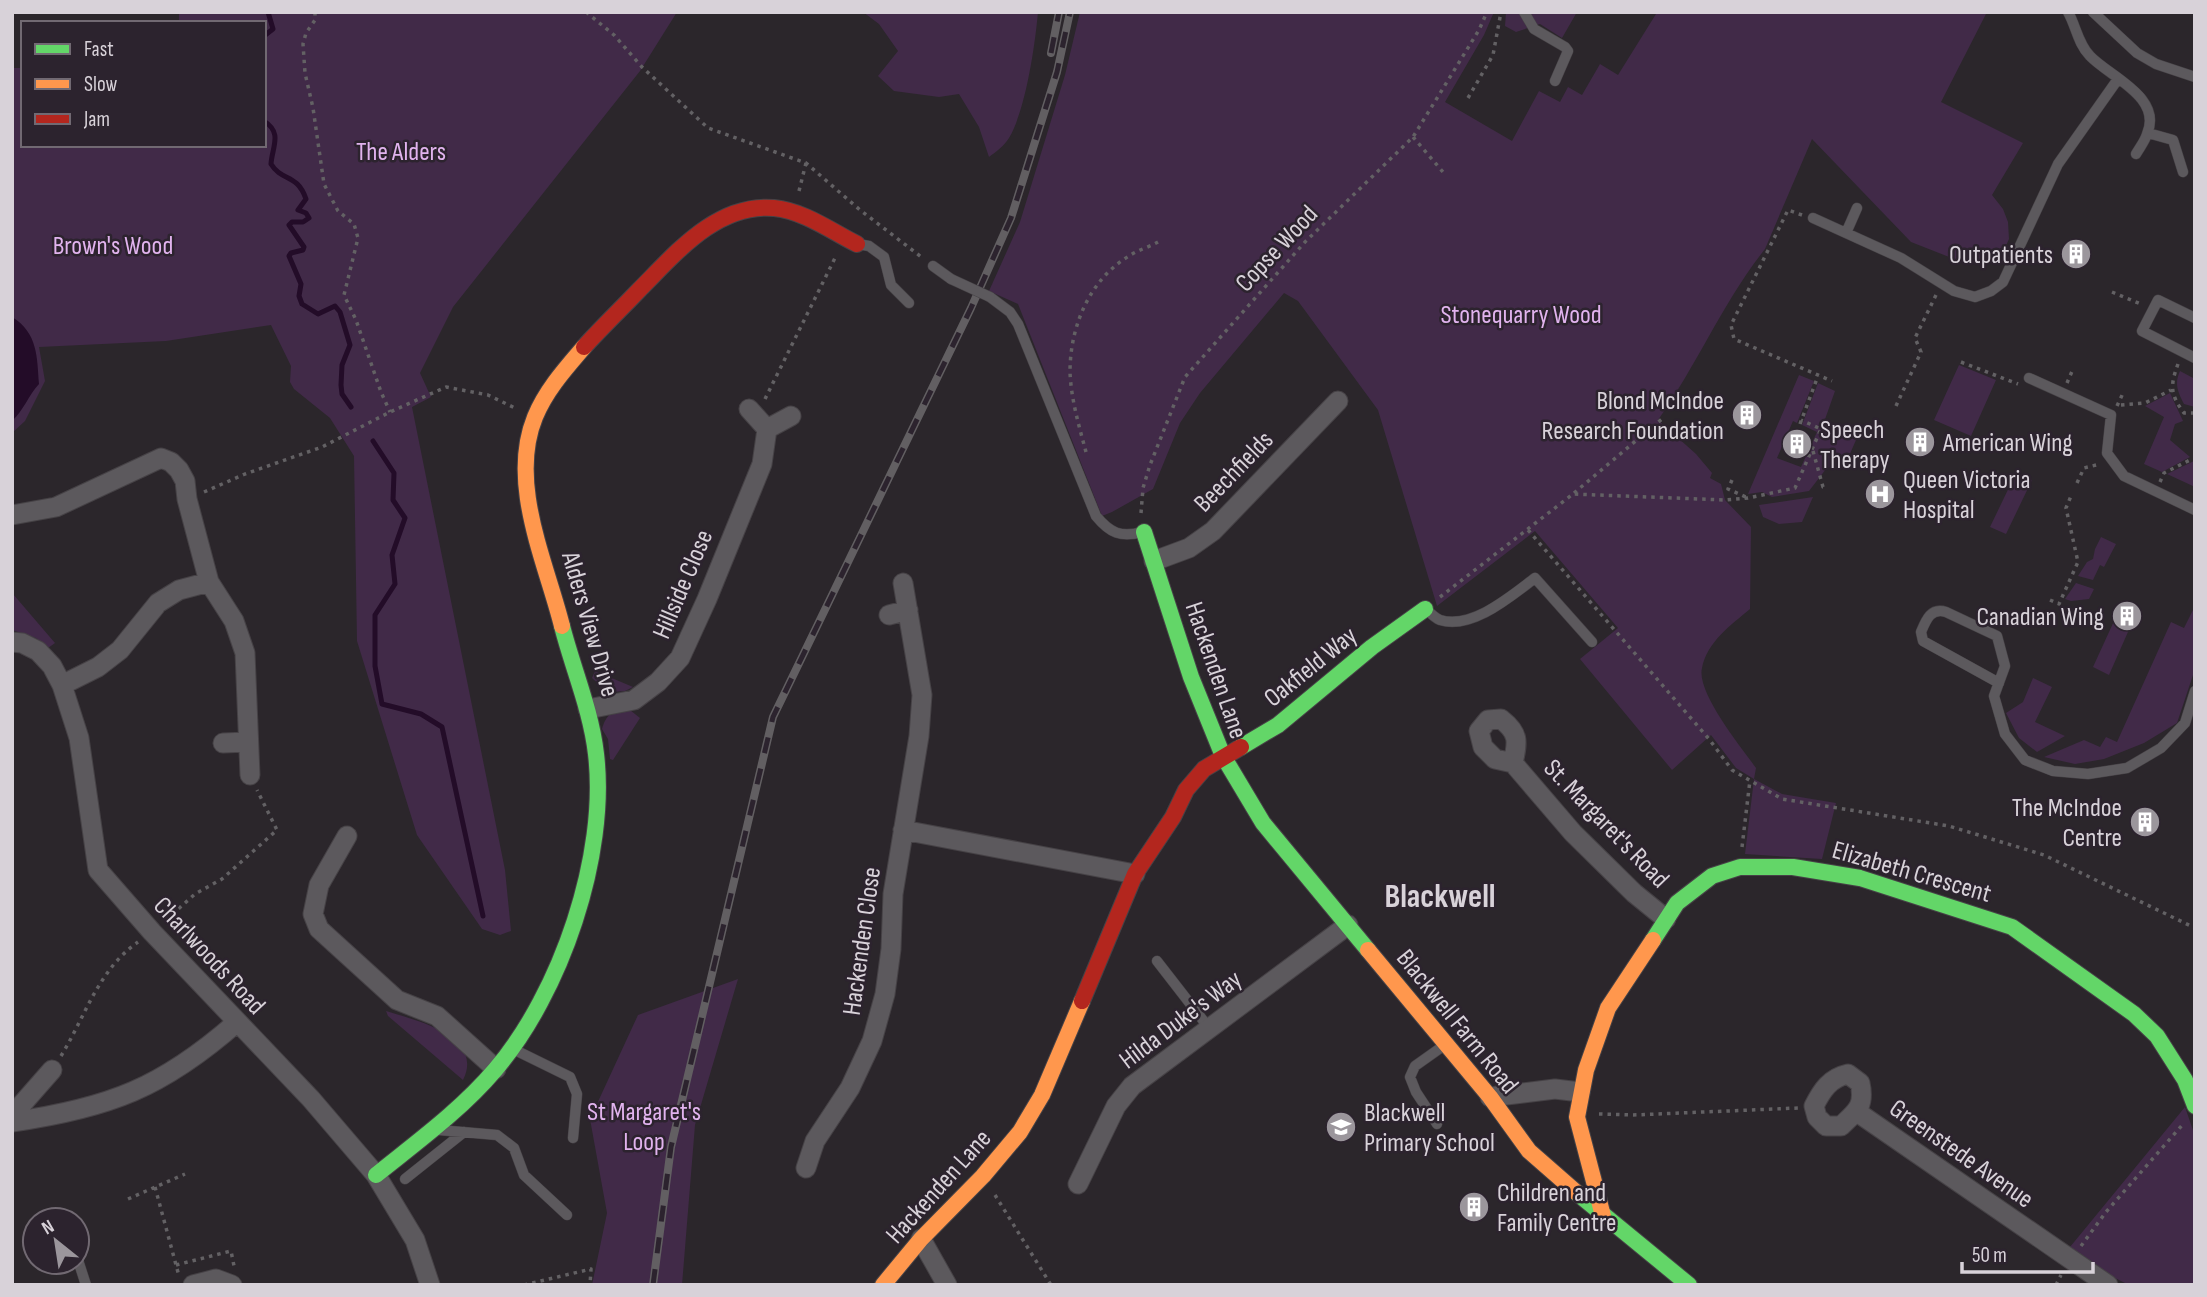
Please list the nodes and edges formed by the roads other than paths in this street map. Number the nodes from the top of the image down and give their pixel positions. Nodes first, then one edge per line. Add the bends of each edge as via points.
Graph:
1 (1524, 12) edge
2 (2068, 12) edge
3 (2093, 12) edge
4 (2195, 77) edge
5 (2118, 79) junction
6 (1555, 81) dead end
7 (2148, 132) junction
8 (2136, 153) dead end
9 (2183, 172) dead end
10 (1857, 208) dead end
11 (1813, 218) road end
12 (1846, 233) junction
13 (846, 245) joint
14 (933, 266) road end
15 (909, 303) dead end
16 (2195, 318) edge
17 (2195, 358) edge
18 (2029, 378) road end
19 (1338, 401) dead end
20 (791, 416) dead end
21 (2195, 510) edge
22 (12, 515) edge
23 (1144, 532) joint
24 (1154, 561) junction
25 (209, 582) junction
26 (903, 583) dead end
27 (1425, 609) joint
28 (12, 642) edge
29 (1592, 642) dead end
30 (1999, 683) junction
31 (62, 685) junction
32 (2195, 691) edge
33 (588, 709) junction
34 (2191, 720) edge
35 (248, 742) junction
36 (223, 743) dead end
37 (1223, 756) junction
38 (1513, 763) dead end
39 (250, 775) road end
40 (903, 830) junction
41 (347, 836) dead end
42 (1135, 874) junction
43 (1665, 919) junction
44 (1348, 925) junction
45 (1157, 961) dead end
46 (237, 1022) junction
47 (1209, 1028) junction
48 (1446, 1044) junction
49 (512, 1048) junction
50 (496, 1069) junction
51 (52, 1070) road end
52 (1580, 1092) junction
53 (1490, 1097) junction
54 (1857, 1112) junction
55 (2191, 1113) edge
56 (13, 1122) edge
57 (1437, 1124) dead end
58 (431, 1129) junction
59 (465, 1132) junction
60 (573, 1138) dead end
61 (806, 1168) dead end
62 (376, 1175) junction
63 (405, 1178) dead end
64 (1079, 1184) dead end
65 (567, 1214) dead end
66 (1603, 1216) junction
67 (922, 1239) junction
68 (1663, 1278) edge
69 (193, 1285) edge
70 (232, 1285) edge
71 (430, 1285) edge
72 (883, 1285) edge
73 (947, 1285) edge
74 (1689, 1285) edge
75 (2108, 1285) edge

1 - 6 lane via 1534,29 1568,51
2 - 5 lane via 2088,55
3 - 4 lane via 2137,53
5 - 7 lane via 2145,103
5 - 12 lane via 2058,164 2003,282 1991,291 1975,297 1954,291 1901,258
7 - 8 lane
7 - 9 lane via 2173,140
10 - 12 lane
11 - 12 lane
13 - 15 lane via 869,246 884,257 891,285
13 - 33 street, Alders View Drive via 793,213 774,209 733,213 686,242 562,374 534,417 526,463 529,500
14 - 23 lane, bridge via 1010,312 1096,516 1118,535
16 - 17 lane via 2158,300 2141,331
18 - 21 lane via 2111,415 2107,453 2124,475
19 - 24 street, Beechfields via 1213,531 1189,548
20 - 33 street, Hillside Close via 757,418 762,464 680,658 634,700
22 - 25 street via 56,508 161,458 171,461 185,481
23 - 24 street, Hackenden Lane
24 - 37 street, Hackenden Lane via 1191,677
25 - 31 street via 179,590 158,603 120,650
25 - 35 street via 234,621 245,653
26 - 40 street, Hackenden Close via 899,613 922,695
27 - 29 lane via 1438,619 1455,621 1489,611 1535,578
27 - 37 street, Oakfield Way via 1278,725
28 - 31 street, Charlwoods Road via 38,651
30 - 30 lane via 1923,641 1921,632 1932,612 1946,612 1997,636 2005,666
30 - 34 lane via 1994,696 2005,734 2025,760 2053,771 2088,774 2127,768 2161,748
31 - 46 street, Charlwoods Road via 79,738 98,870
32 - 34 lane
33 - 49 street, Alders View Drive via 599,790 596,834 564,946
35 - 36 street
35 - 39 street
37 - 42 street, Hackenden Lane via 1186,790
37 - 44 street, Blackwell Farm Road via 1263,823
38 - 43 street, St. Margaret's Road via 1573,833
40 - 42 street
40 - 61 street, Hackenden Close via 885,994 872,1041 850,1088 815,1141
41 - 50 street via 319,885 313,914 319,929 397,1000 437,1016
42 - 67 street, Hackenden Lane via 1042,1095 1020,1132
43 - 52 street, Elizabeth Crescent via 1608,1007
43 - 55 street, Elizabeth Crescent via 1677,903 1712,876 1740,867 1793,867 1860,878 2012,927 2149,1028 2185,1080
44 - 47 street, Hilda Duke's Way
44 - 48 street, Blackwell Farm Road
45 - 47 lane
46 - 56 street via 186,1063 112,1101
46 - 62 street, Charlwoods Road
47 - 64 street, Hilda Duke's Way via 1132,1086 1116,1106
48 - 53 street, Blackwell Farm Road
48 - 57 lane via 1415,1066 1410,1077
49 - 50 street, Alders View Drive
49 - 60 lane via 570,1077 577,1094
50 - 58 street, Alders View Drive
51 - 56 street via 16,1111
52 - 53 street via 1555,1089
52 - 66 street, Elizabeth Crescent via 1577,1113
53 - 66 street, Blackwell Farm Road via 1529,1151
54 - 54 street, Greenstede Avenue via 1863,1098 1860,1083 1848,1074 1836,1077 1822,1090 1814,1106 1826,1126 1841,1126
54 - 75 street, Greenstede Avenue
58 - 59 lane
58 - 62 street, Alders View Drive
59 - 63 lane
59 - 65 lane via 497,1135 514,1148 524,1175
62 - 71 street, Charlwoods Road via 415,1240
66 - 68 street, Blackwell Farm Road
67 - 72 street, Hackenden Lane
67 - 73 street
68 - 74 street, Blackwell Farm Road
69 - 70 street via 216,1279

